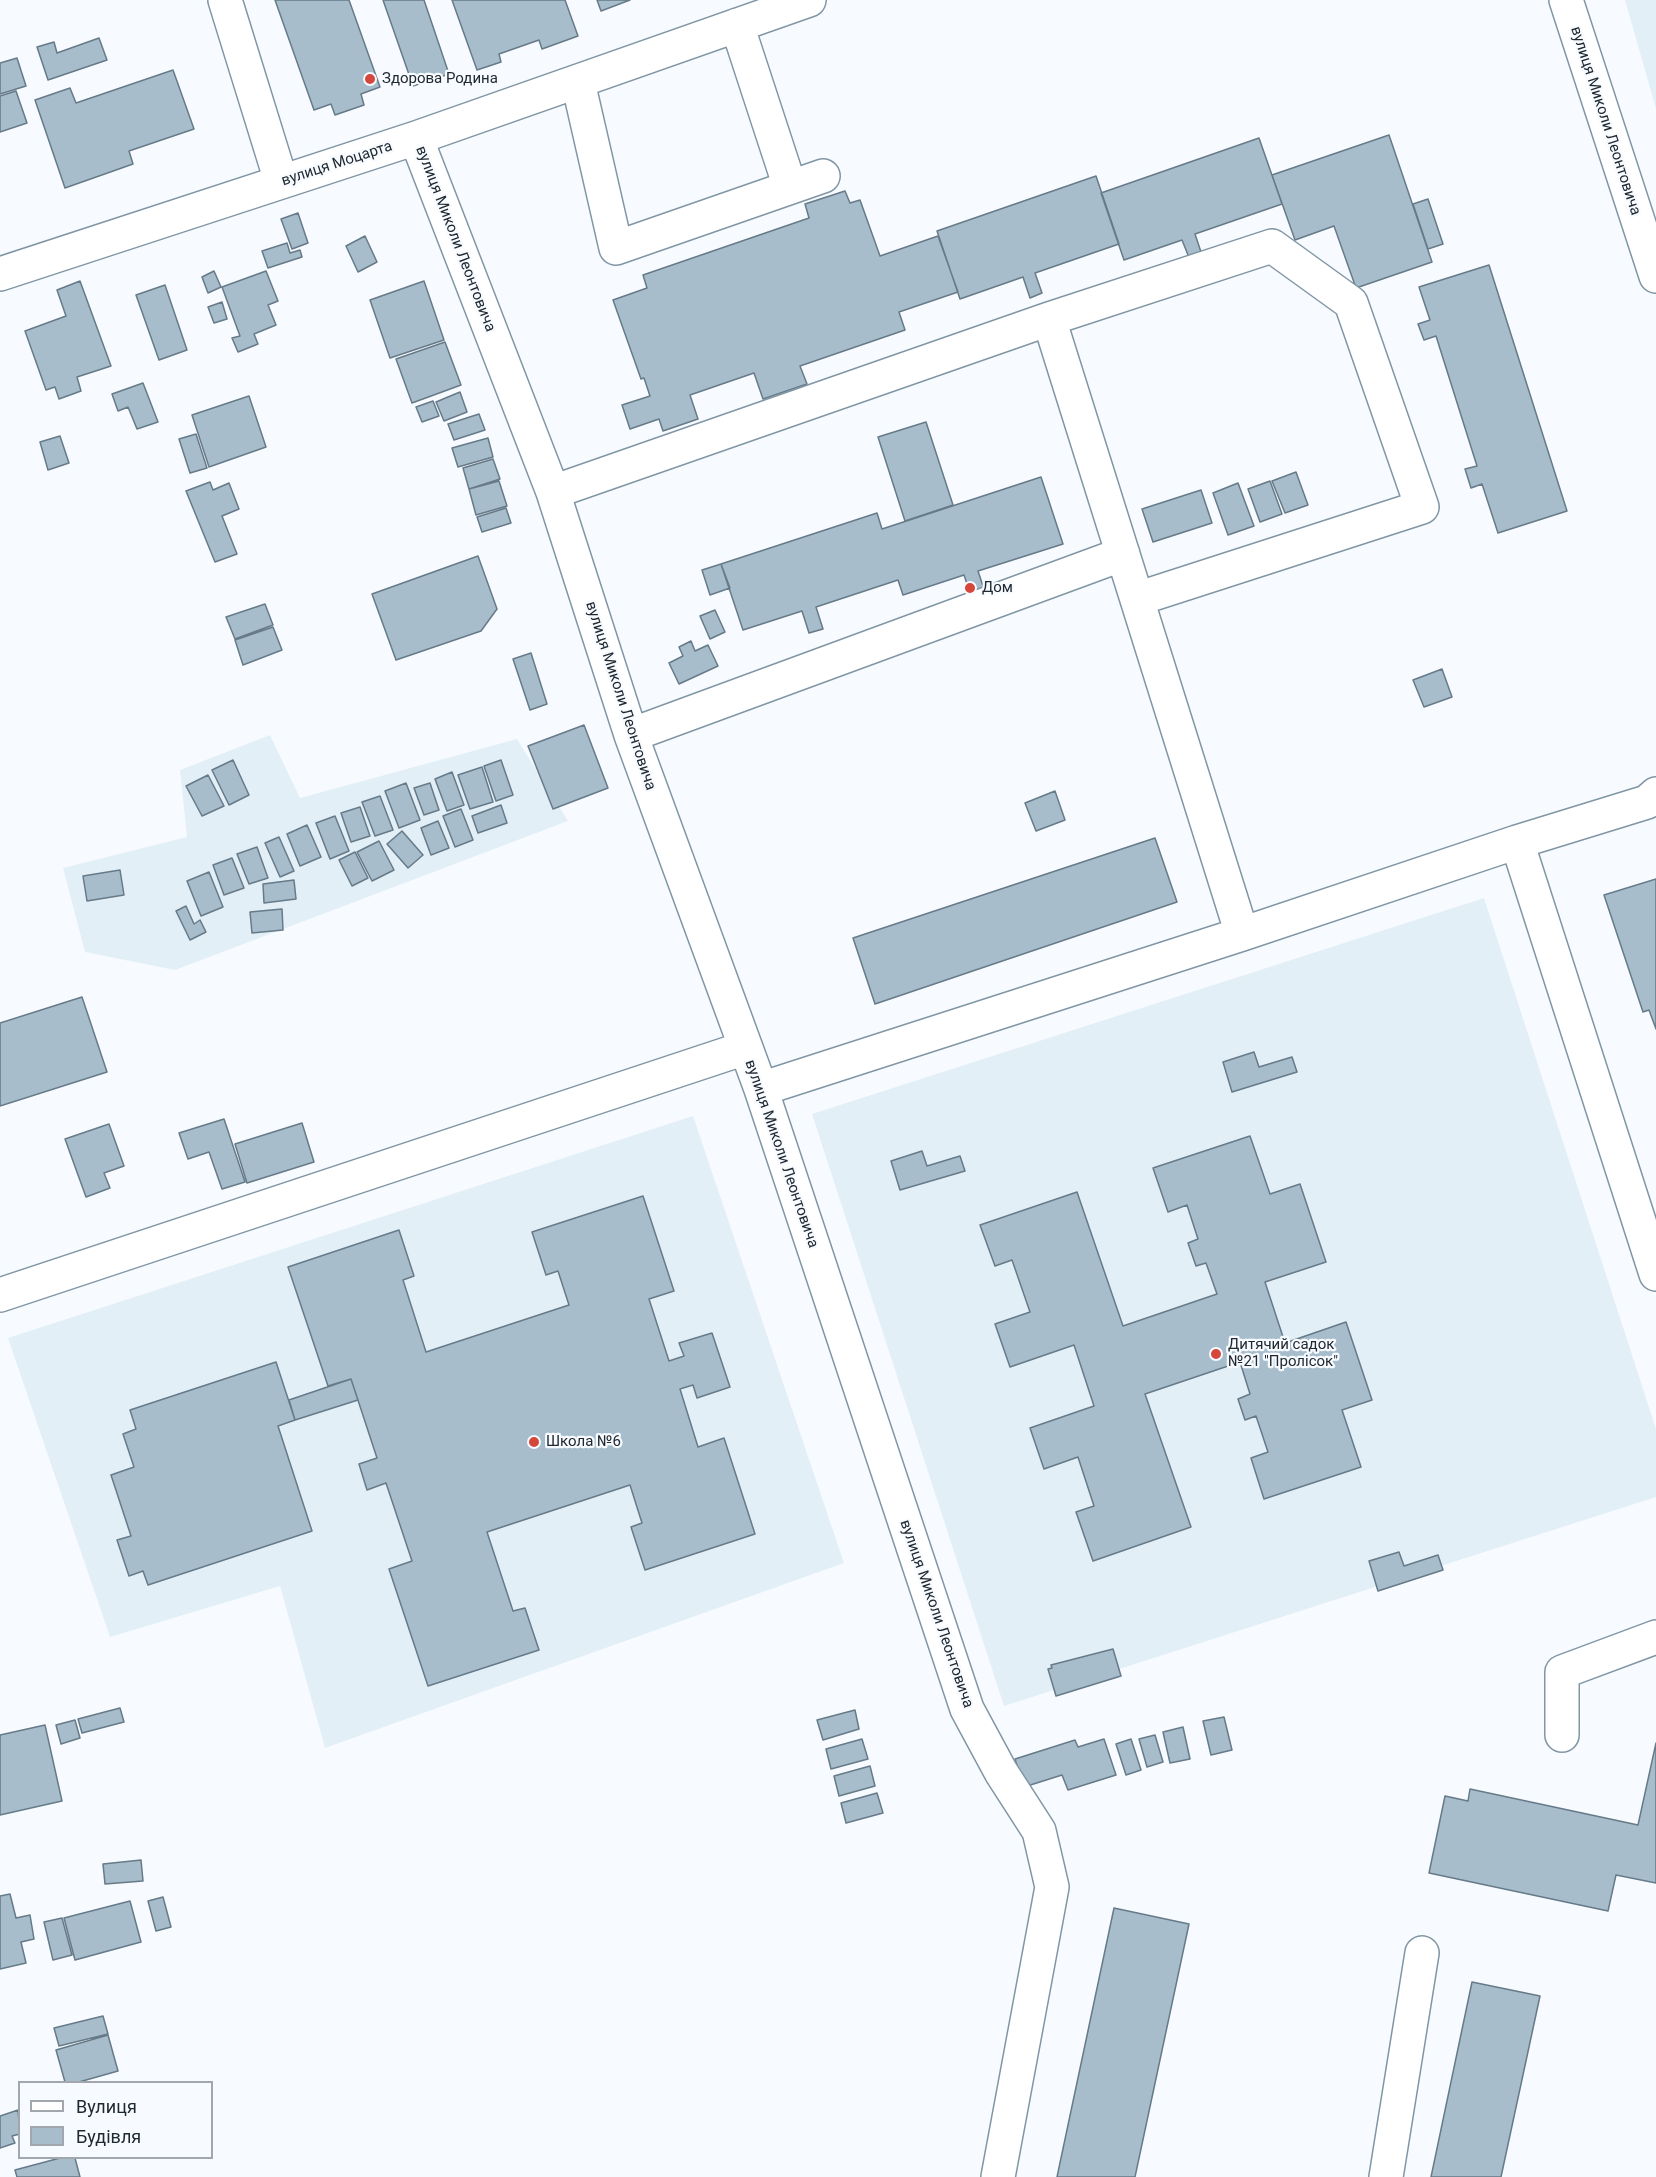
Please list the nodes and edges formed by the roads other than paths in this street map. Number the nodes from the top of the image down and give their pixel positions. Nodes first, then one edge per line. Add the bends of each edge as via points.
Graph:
1 (225, 0) edge
2 (809, 0) edge
3 (1566, 0) edge
4 (737, 25) junction
5 (578, 82) junction
6 (416, 138) junction
7 (823, 176) dead end
8 (282, 182) junction
9 (790, 187) junction
10 (0, 274) edge
11 (1656, 276) edge
12 (1049, 319) junction
13 (553, 492) junction
14 (1123, 554) junction
15 (1137, 599) junction
16 (631, 735) junction
17 (1653, 801) edge
18 (1517, 842) junction
19 (1242, 934) junction
20 (745, 1048) junction
21 (761, 1089) junction
22 (1656, 1274) edge
23 (0, 1295) edge
24 (1656, 1637) edge
25 (1562, 1735) dead end
26 (1422, 1953) dead end
27 (999, 2177) edge
28 (1386, 2177) edge

1 - 8 street
2 - 4 street, вулиця Моцарта
3 - 11 street, вулиця Миколи Леонтовича
4 - 5 street, вулиця Моцарта
4 - 9 street
5 - 6 street, вулиця Моцарта
5 - 9 street via 616,248
6 - 8 street, вулиця Моцарта
6 - 13 street, вулиця Миколи Леонтовича
7 - 9 street
8 - 10 street, вулиця Моцарта
12 - 13 street
12 - 14 street
12 - 15 street via 1272,246 1351,303 1422,507
13 - 16 street, вулиця Миколи Леонтовича
14 - 15 street
14 - 16 street
15 - 19 street
16 - 20 street, вулиця Миколи Леонтовича
17 - 18 street
18 - 19 street
18 - 22 street
19 - 21 street
20 - 21 street, вулиця Миколи Леонтовича
20 - 23 street
21 - 27 street, вулиця Миколи Леонтовича via 967,1709 1039,1831 1052,1887
24 - 25 street via 1562,1672
26 - 28 street

